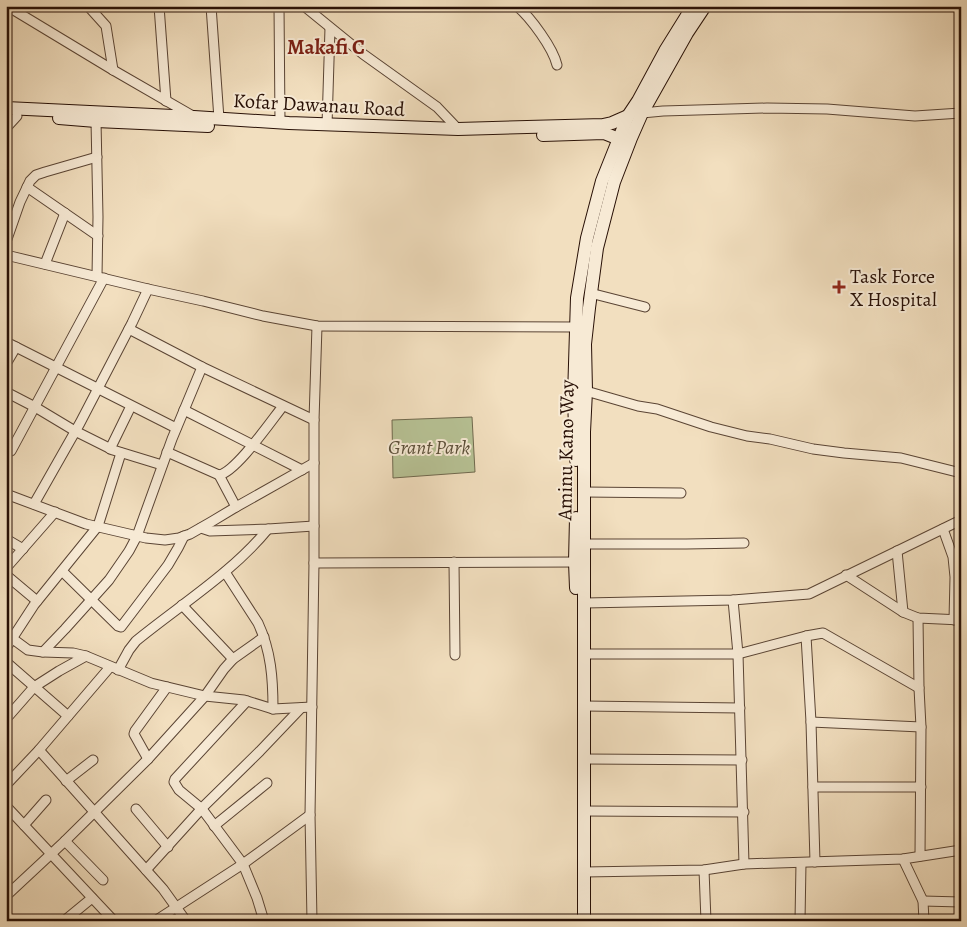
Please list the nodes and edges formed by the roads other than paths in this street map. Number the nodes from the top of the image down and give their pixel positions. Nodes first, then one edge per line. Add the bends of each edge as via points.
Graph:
1 (7, 6) edge
2 (88, 6) edge
3 (159, 6) edge
4 (211, 6) edge
5 (279, 6) edge
6 (304, 6) edge
7 (517, 6) edge
8 (693, 6) edge
9 (706, 6) edge
10 (330, 28) junction
11 (557, 65) dead end
12 (113, 70) junction
13 (166, 101) junction
14 (10, 113) edge
15 (642, 113) junction
16 (961, 114) edge
17 (628, 116) junction
18 (194, 117) junction
19 (220, 118) junction
20 (96, 121) junction
21 (280, 122) junction
22 (327, 125) junction
23 (6, 128) edge
24 (458, 129) junction
25 (619, 138) junction
26 (97, 156) junction
27 (27, 187) junction
28 (65, 213) junction
29 (98, 236) junction
30 (6, 242) edge
31 (6, 255) edge
32 (45, 264) junction
33 (101, 277) junction
34 (587, 286) junction
35 (148, 289) junction
36 (645, 307) dead end
37 (317, 326) junction
38 (576, 327) junction
39 (129, 329) junction
40 (6, 342) edge
41 (16, 347) junction
42 (6, 364) edge
43 (202, 367) junction
44 (56, 368) junction
45 (97, 389) junction
46 (586, 391) junction
47 (6, 392) edge
48 (131, 406) junction
49 (283, 406) junction
50 (35, 407) junction
51 (184, 410) junction
52 (314, 420) junction
53 (176, 428) junction
54 (75, 432) junction
55 (253, 445) junction
56 (110, 449) junction
57 (11, 451) dead end
58 (167, 452) junction
59 (120, 453) junction
60 (314, 463) junction
61 (162, 465) junction
62 (302, 470) junction
63 (961, 473) edge
64 (219, 475) junction
65 (584, 492) junction
66 (681, 493) dead end
67 (6, 494) edge
68 (34, 504) junction
69 (236, 507) junction
70 (55, 512) junction
71 (961, 520) edge
72 (98, 526) junction
73 (314, 526) junction
74 (201, 528) junction
75 (268, 529) junction
76 (943, 529) junction
77 (137, 536) junction
78 (184, 536) junction
79 (6, 539) edge
80 (744, 543) dead end
81 (584, 544) junction
82 (23, 549) junction
83 (897, 551) junction
84 (454, 562) junction
85 (580, 562) junction
86 (314, 563) junction
87 (6, 568) edge
88 (62, 571) junction
89 (225, 572) junction
90 (6, 575) edge
91 (846, 575) junction
92 (90, 600) junction
93 (733, 600) junction
94 (37, 602) junction
95 (585, 603) junction
96 (182, 605) junction
97 (903, 612) junction
98 (918, 618) junction
99 (958, 620) edge
100 (806, 636) junction
101 (264, 637) junction
102 (13, 639) junction
103 (6, 648) edge
104 (43, 652) junction
105 (584, 654) junction
106 (738, 654) junction
107 (455, 655) dead end
108 (86, 656) junction
109 (233, 659) junction
110 (6, 662) edge
111 (114, 668) junction
112 (34, 687) junction
113 (167, 687) junction
114 (919, 688) junction
115 (205, 696) junction
116 (248, 701) junction
117 (584, 706) junction
118 (312, 707) junction
119 (273, 708) junction
120 (302, 708) junction
121 (740, 708) junction
122 (68, 716) junction
123 (6, 718) edge
124 (811, 722) junction
125 (921, 727) junction
126 (39, 750) junction
127 (148, 759) junction
128 (584, 759) junction
129 (93, 760) dead end
130 (742, 760) junction
131 (66, 781) junction
132 (267, 783) dead end
133 (6, 785) edge
134 (813, 787) junction
135 (921, 788) junction
136 (46, 800) dead end
137 (6, 806) edge
138 (136, 809) dead end
139 (202, 809) junction
140 (584, 811) junction
141 (744, 812) junction
142 (95, 813) junction
143 (310, 815) junction
144 (24, 825) junction
145 (214, 826) junction
146 (65, 841) junction
147 (168, 846) junction
148 (961, 850) edge
149 (52, 854) junction
150 (920, 856) junction
151 (903, 858) junction
152 (815, 862) junction
153 (801, 863) junction
154 (243, 864) junction
155 (744, 864) junction
156 (146, 870) junction
157 (704, 870) junction
158 (584, 872) junction
159 (103, 880) dead end
160 (6, 896) edge
161 (92, 898) junction
162 (923, 901) junction
163 (961, 902) edge
164 (177, 907) junction
165 (64, 921) edge
166 (114, 921) edge
167 (155, 921) edge
168 (186, 921) edge
169 (264, 921) edge
170 (312, 921) edge
171 (576, 921) edge
172 (584, 921) edge
173 (706, 921) edge
174 (800, 921) edge
175 (924, 921) edge

1 - 12 street
2 - 12 street via 106,26
3 - 13 street
4 - 19 street
5 - 21 street
6 - 10 street
7 - 11 street via 544,38 554,53
8 - 17 main road, Aminu Kano Way
9 - 15 main road, Aminu Kano Way via 686,33
10 - 22 street
10 - 24 street via 437,107
12 - 13 street
13 - 18 street
14 - 18 main road, Kofar Dawanau Road
14 - 20 main road, Kofar Dawanau Road
14 - 23 street
15 - 16 street via 767,108 915,116
15 - 34 main road, Aminu Kano Way via 614,182
17 - 24 main road, Kofar Dawanau Road via 602,125
17 - 25 main road, Aminu Kano Way
18 - 19 main road, Kofar Dawanau Road
19 - 21 main road, Kofar Dawanau Road
20 - 25 main road, Kofar Dawanau Road via 448,137 604,133
20 - 26 street
21 - 22 main road, Kofar Dawanau Road
22 - 24 main road, Kofar Dawanau Road
25 - 34 main road, Aminu Kano Way via 602,181 587,238
26 - 27 street via 36,175
26 - 29 street
27 - 28 street
27 - 30 street
28 - 29 street
28 - 32 street
29 - 33 street
31 - 32 street
32 - 33 street
33 - 35 street
33 - 44 street
34 - 36 street
34 - 38 main road, Aminu Kano Way via 576,298
34 - 46 main road, Aminu Kano Way
35 - 37 street
35 - 39 street
37 - 38 street
37 - 52 street
38 - 85 main road, Aminu Kano Way via 574,398
39 - 43 street
39 - 45 street
40 - 41 street
41 - 42 street
41 - 44 street
43 - 49 street
43 - 51 street
44 - 45 street
44 - 50 street
45 - 48 street
45 - 54 street
46 - 63 street via 747,436 813,449 901,458
46 - 65 main road, Aminu Kano Way
47 - 50 street
48 - 53 street
48 - 56 street
49 - 52 street
49 - 55 street
50 - 54 street
50 - 57 street
51 - 53 street
51 - 55 street
52 - 60 street
53 - 58 street
54 - 56 street
54 - 68 street
55 - 62 street
55 - 64 street via 232,468
56 - 59 street
58 - 61 street
58 - 64 street
59 - 61 street
59 - 72 street
60 - 62 street
60 - 73 street
61 - 77 street
62 - 69 street
64 - 69 street
65 - 66 street
65 - 81 main road, Aminu Kano Way
67 - 68 street
68 - 70 street
69 - 74 street
70 - 72 street
70 - 82 street
71 - 76 street
72 - 77 street
72 - 88 street
73 - 75 street
73 - 86 street
74 - 75 street via 210,531
74 - 78 street
75 - 89 street
76 - 83 street
76 - 99 street via 953,558
77 - 78 street via 164,540
77 - 92 street via 121,565
78 - 92 street via 168,565 123,625 118,626
79 - 82 street
80 - 81 street
81 - 85 main road, Aminu Kano Way
82 - 87 street
83 - 91 street
83 - 97 street
84 - 85 street
84 - 86 street
84 - 107 street
85 - 95 main road, Aminu Kano Way
85 - 171 main road, Aminu Kano Way via 576,591
86 - 118 street
88 - 92 street
88 - 94 street
89 - 96 street
89 - 101 street
90 - 94 street
91 - 93 street via 809,594
91 - 97 street
92 - 104 street
93 - 95 street
93 - 106 street
94 - 102 street
95 - 105 main road, Aminu Kano Way
96 - 109 street
96 - 111 street via 136,642
97 - 98 street
98 - 99 street
98 - 114 street
100 - 106 street
100 - 114 street via 823,633
100 - 124 street
101 - 109 street
101 - 119 street via 273,674
102 - 103 street
102 - 104 street via 28,650
104 - 108 street
105 - 106 street
105 - 117 main road, Aminu Kano Way
106 - 121 street
108 - 111 street
108 - 112 street
109 - 115 street
110 - 112 street
111 - 113 street
111 - 122 street
112 - 122 street
112 - 123 street
113 - 115 street
113 - 127 street via 134,734
114 - 125 street
115 - 116 street
115 - 127 street
116 - 119 street
116 - 139 street via 174,779 179,790
117 - 121 street
117 - 128 main road, Aminu Kano Way
118 - 120 street
118 - 143 street
119 - 120 street
120 - 139 street
121 - 130 street
122 - 126 street
124 - 125 street
124 - 134 street
125 - 135 street
126 - 131 street
126 - 133 street
127 - 142 street
128 - 130 street
128 - 140 main road, Aminu Kano Way
129 - 131 street
130 - 141 street
131 - 142 street
132 - 145 street
134 - 135 street
134 - 152 street
135 - 150 street
136 - 144 street
137 - 144 street
138 - 147 street
139 - 145 street
139 - 147 street
140 - 141 street
140 - 158 main road, Aminu Kano Way
141 - 155 street
142 - 146 street
142 - 156 street
143 - 154 street
143 - 170 street
144 - 149 street
145 - 154 street
146 - 149 street
146 - 159 street
147 - 156 street
148 - 150 street
149 - 160 street
149 - 161 street
150 - 151 street
151 - 152 street
151 - 162 street
152 - 153 street
153 - 155 street
153 - 174 street
154 - 164 street
154 - 169 street
155 - 157 street
156 - 164 street
157 - 158 street
157 - 173 street
158 - 172 main road, Aminu Kano Way
161 - 165 street
161 - 166 street
162 - 163 street
162 - 175 street
164 - 167 street
164 - 168 street

